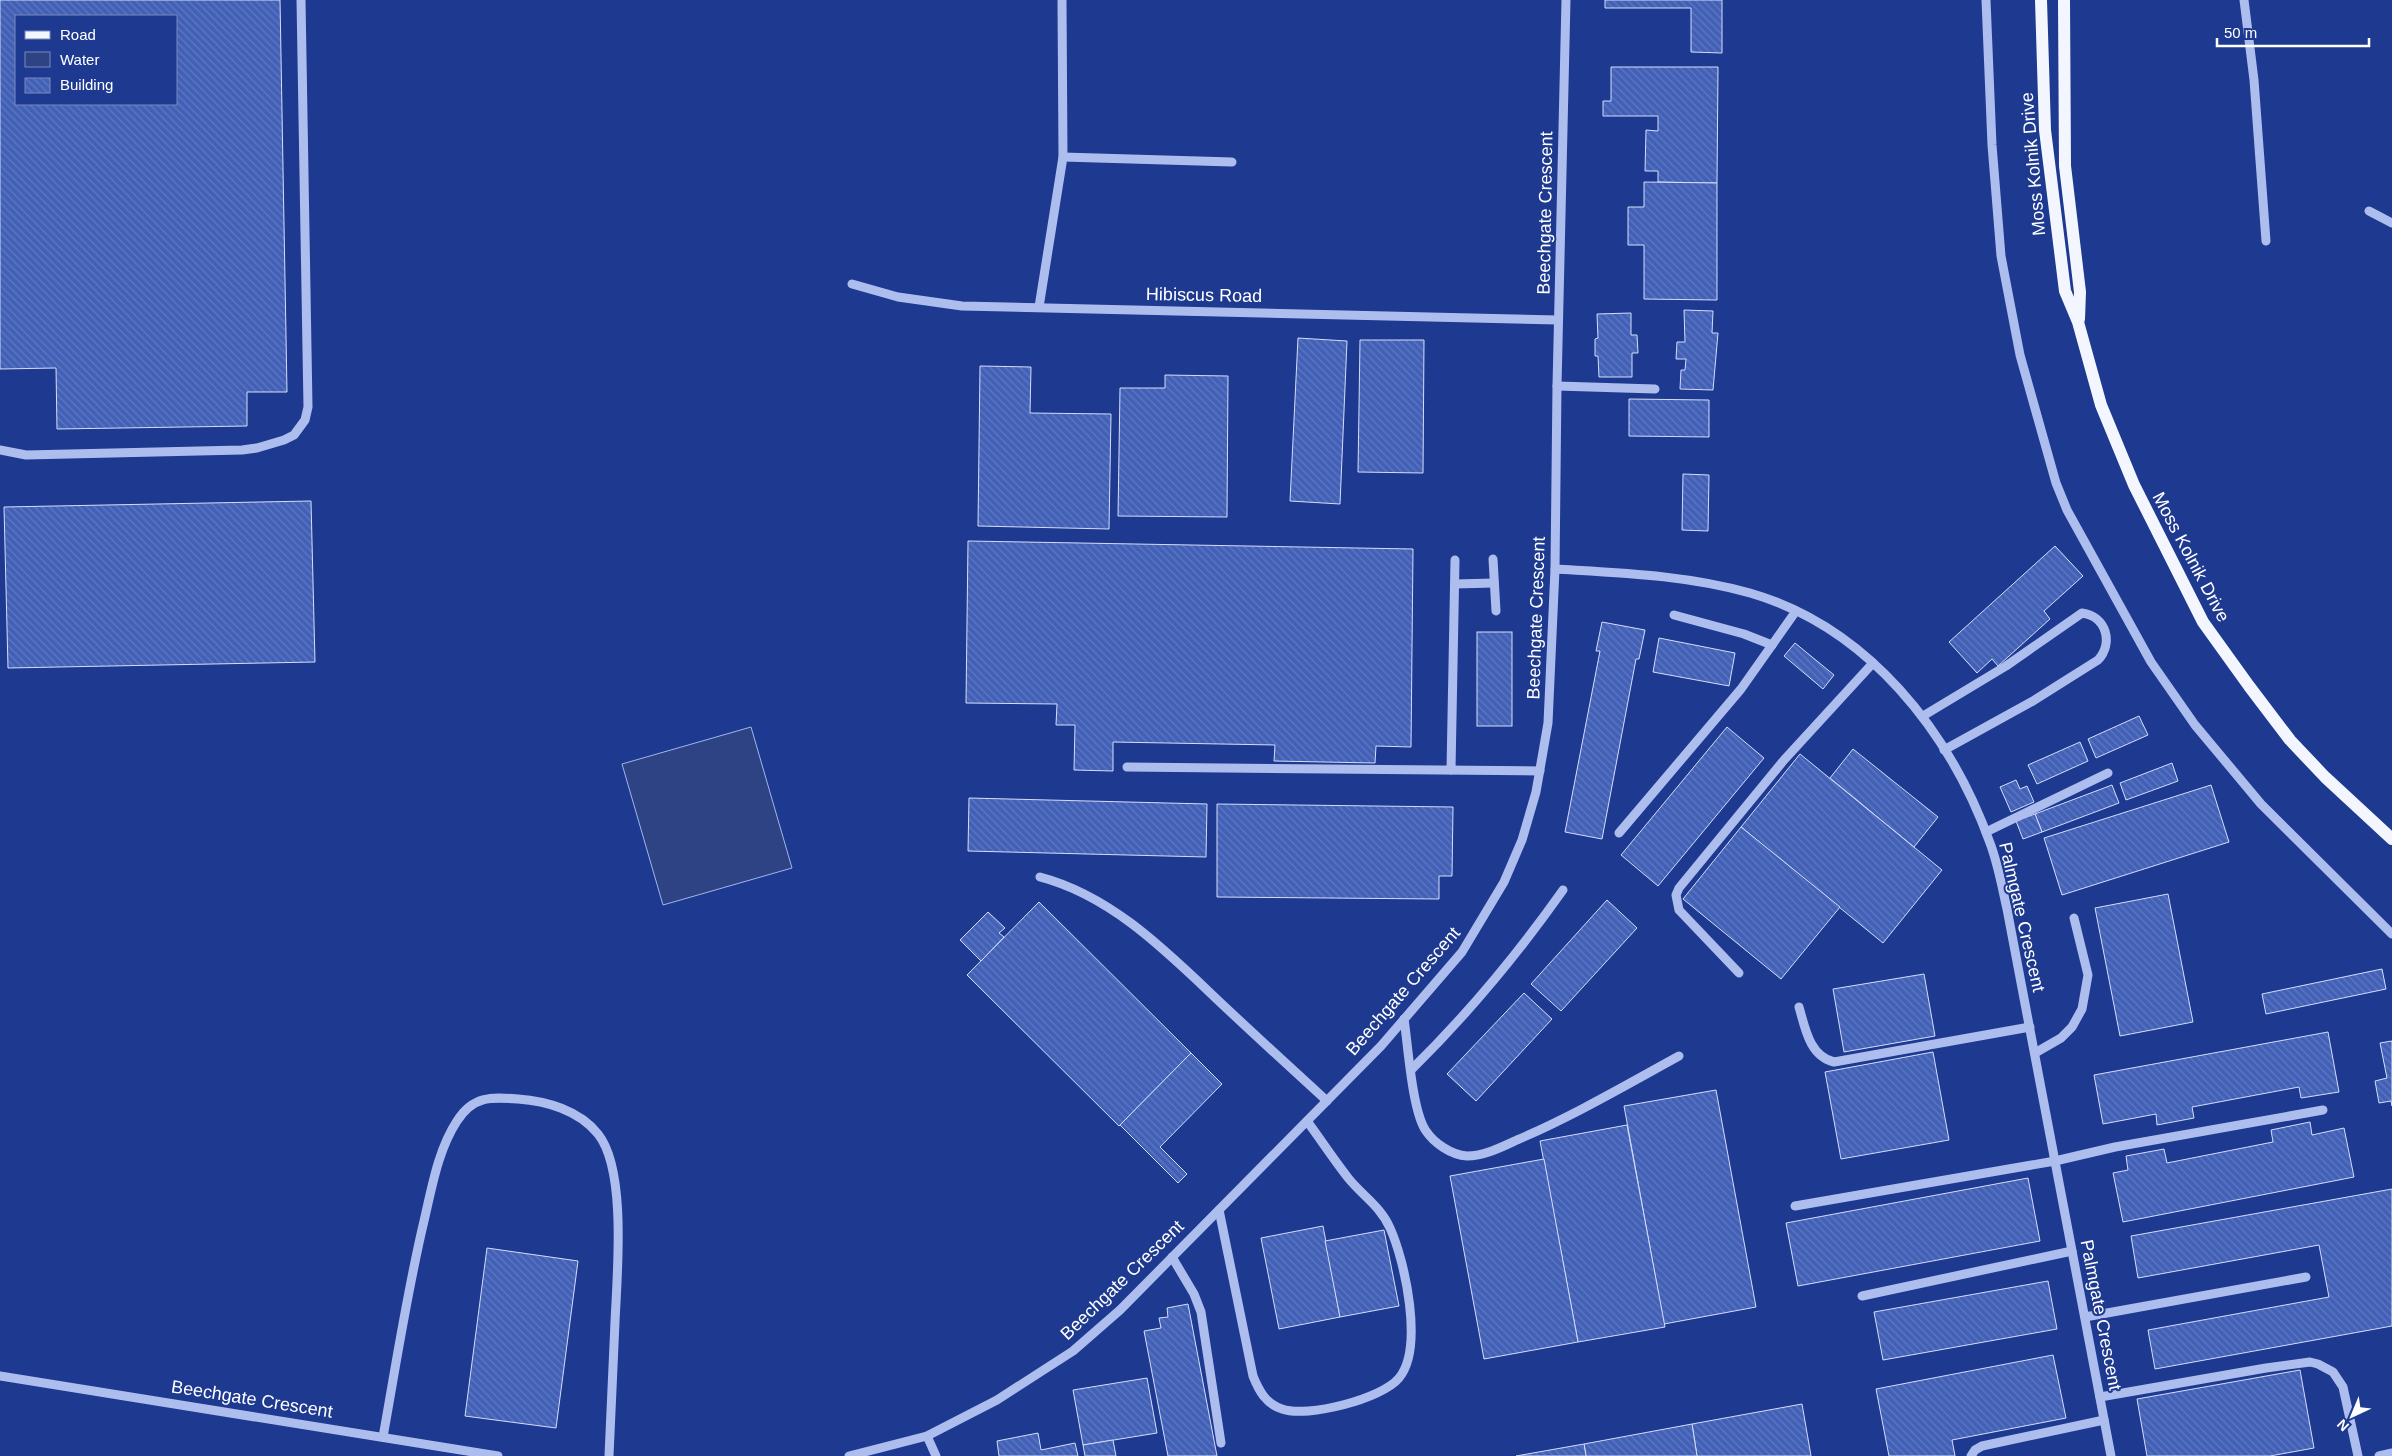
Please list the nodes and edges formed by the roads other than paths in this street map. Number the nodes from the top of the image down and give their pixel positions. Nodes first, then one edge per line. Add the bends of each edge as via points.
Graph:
1 (301, 0) edge
2 (1062, 0) edge
3 (1566, 0) edge
4 (1986, 0) edge
5 (2041, 0) edge
6 (2064, 0) edge
7 (2244, 0) edge
8 (1063, 157) junction
9 (1232, 162) dead end
10 (2369, 211) dead end
11 (2392, 223) edge
12 (2266, 241) dead end
13 (852, 284) dead end
14 (1039, 307) junction
15 (1558, 320) junction
16 (2078, 322) junction
17 (1557, 386) junction
18 (1655, 389) dead end
19 (0, 450) edge
20 (1493, 559) dead end
21 (1455, 560) dead end
22 (1555, 569) junction
23 (1494, 582) junction
24 (1455, 584) junction
25 (1496, 611) dead end
26 (1796, 611) junction
27 (1674, 615) dead end
28 (1772, 645) junction
29 (1873, 663) junction
30 (1923, 716) junction
31 (1944, 750) junction
32 (1128, 767) dead end
33 (1451, 770) junction
34 (1540, 771) junction
35 (2108, 773) dead end
36 (1986, 832) junction
37 (1619, 833) dead end
38 (2392, 839) edge
39 (1040, 878) dead end
40 (1563, 890) dead end
41 (2074, 918) dead end
42 (2392, 934) edge
43 (1739, 973) dead end
44 (1799, 1007) dead end
45 (1404, 1019) junction
46 (2030, 1027) junction
47 (2035, 1052) junction
48 (1679, 1056) dead end
49 (1411, 1070) junction
50 (1327, 1100) junction
51 (2323, 1110) dead end
52 (1307, 1120) junction
53 (2055, 1161) junction
54 (1795, 1206) dead end
55 (1219, 1210) junction
56 (2072, 1251) junction
57 (1172, 1257) junction
58 (2306, 1277) dead end
59 (1862, 1296) dead end
60 (2085, 1317) junction
61 (0, 1376) edge
62 (2100, 1397) junction
63 (2104, 1420) junction
64 (927, 1436) junction
65 (383, 1437) junction
66 (1221, 1443) dead end
67 (2392, 1453) edge
68 (498, 1456) edge
69 (609, 1456) edge
70 (849, 1456) edge
71 (936, 1456) edge
72 (1971, 1456) edge
73 (2111, 1456) edge
74 (2358, 1456) edge
75 (2379, 1456) edge

1 - 19 street via 308,407 301,428 284,440 242,450 26,455
2 - 8 street
3 - 15 street, Beechgate Crescent
4 - 42 street via 2000,256 2020,355 2056,483 2067,510 2151,662 2194,725 2261,804
5 - 16 main road, Moss Kolnik Drive via 2045,130 2065,291
6 - 16 main road, Moss Kolnik Drive via 2065,166 2080,292
7 - 12 street via 2254,80
8 - 9 street
8 - 14 street
10 - 11 street
13 - 14 street, Hibiscus Road via 923,303
14 - 15 street, Hibiscus Road
15 - 17 street, Beechgate Crescent
16 - 38 main road, Moss Kolnik Drive via 2105,414 2134,485 2203,622 2290,740
17 - 18 street
17 - 22 street, Beechgate Crescent
20 - 23 street
21 - 24 street
22 - 26 street, Palmgate Crescent via 1674,576 1750,593
22 - 34 street, Beechgate Crescent via 1548,723
23 - 24 street
23 - 25 street
24 - 33 street
26 - 28 street
26 - 29 street, Palmgate Crescent via 1840,636
27 - 28 street
28 - 37 street via 1741,689
29 - 30 street, Palmgate Crescent
29 - 43 street via 1790,754 1679,888 1676,895 1679,910
30 - 31 street, Palmgate Crescent
30 - 31 street via 2006,666 2082,613 2092,614 2100,621 2107,645 2098,660 2033,701
31 - 36 street, Palmgate Crescent
32 - 33 street
33 - 34 street
34 - 45 street, Beechgate Crescent via 1522,840 1504,882 1462,952
35 - 36 street
36 - 46 street, Palmgate Crescent via 2007,909
39 - 50 street via 1063,883 1092,897 1133,925
40 - 49 street via 1498,977
41 - 47 street via 2088,975 2082,1009 2072,1028
44 - 46 street via 1809,1041 1816,1051 1834,1062
45 - 49 street
45 - 50 street, Beechgate Crescent
46 - 47 street, Palmgate Crescent
47 - 53 street, Palmgate Crescent
48 - 49 street via 1552,1125 1492,1151 1467,1156 1450,1151 1425,1130 1418,1115
50 - 52 street, Beechgate Crescent
51 - 53 street via 2115,1147
52 - 55 street, Beechgate Crescent
52 - 55 street via 1349,1180 1379,1209 1391,1230 1412,1323 1409,1358 1400,1378 1374,1395 1306,1411 1282,1410 1266,1399 1253,1376
53 - 54 street
53 - 56 street, Palmgate Crescent
55 - 57 street, Beechgate Crescent
56 - 59 street
56 - 60 street, Palmgate Crescent
57 - 64 street, Beechgate Crescent via 1120,1310 1073,1351 997,1400
57 - 66 street via 1201,1312
58 - 60 street
60 - 62 street, Palmgate Crescent
61 - 65 street, Beechgate Crescent
62 - 63 street, Palmgate Crescent
62 - 74 street via 2310,1362 2333,1372 2343,1387
63 - 72 street via 1982,1446
63 - 73 street, Palmgate Crescent
64 - 70 street, Beechgate Crescent
64 - 71 street
65 - 68 street, Beechgate Crescent
65 - 69 street via 411,1274 448,1138 457,1121 475,1102 503,1098 527,1100 561,1108 580,1118 598,1134 609,1155 615,1185 618,1254
67 - 75 street

